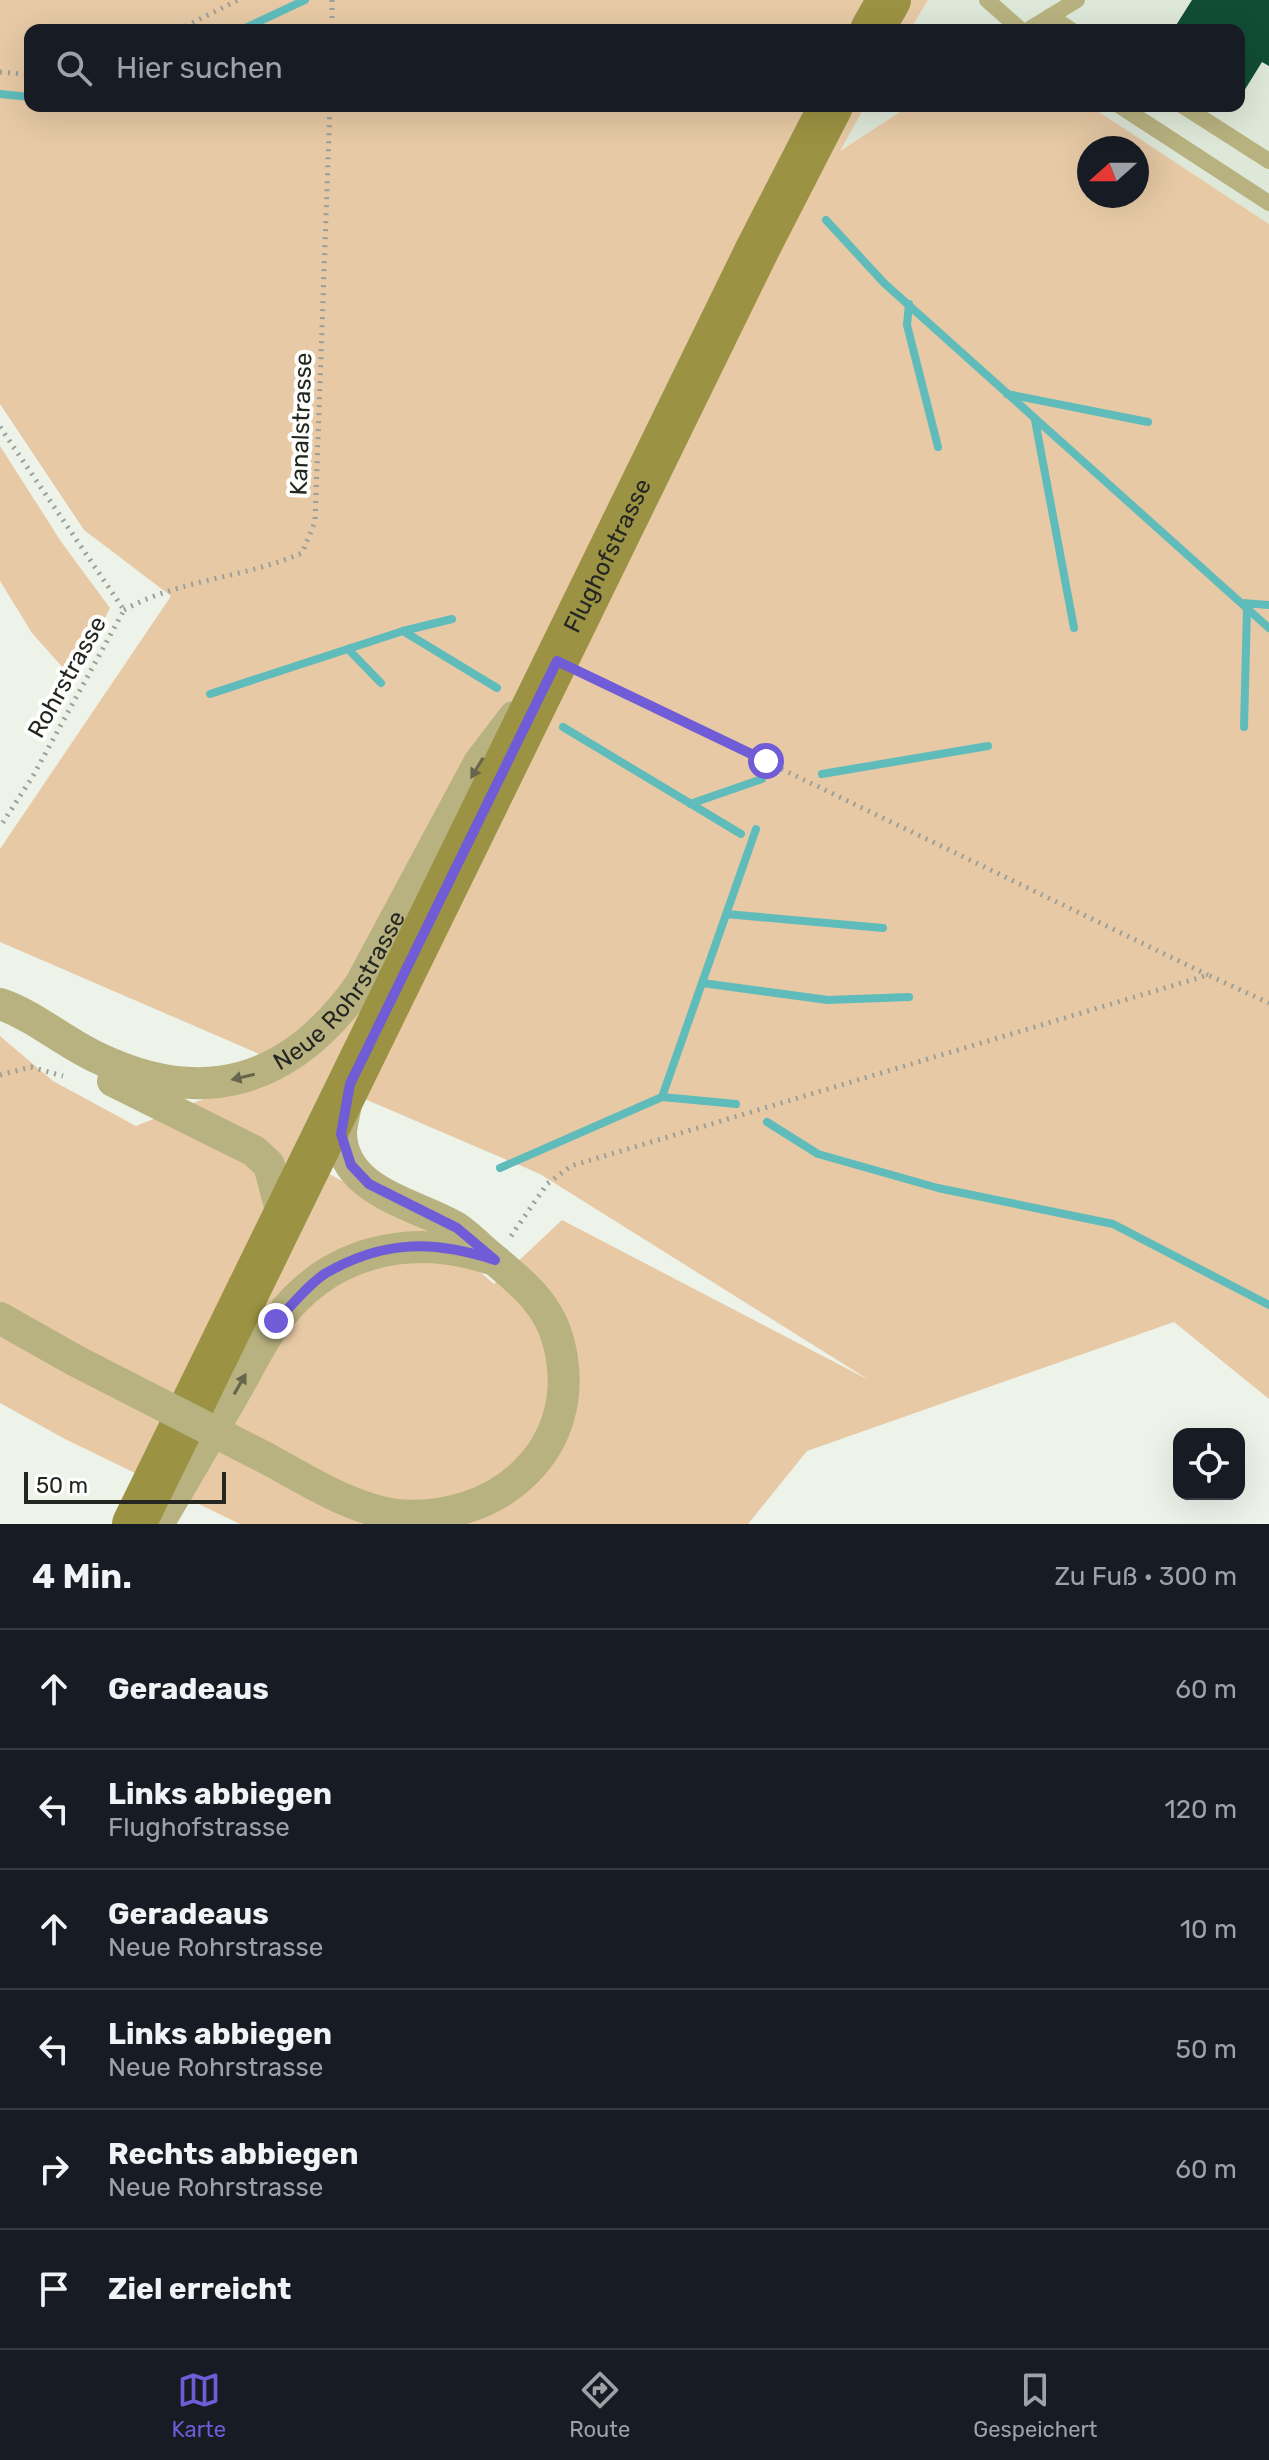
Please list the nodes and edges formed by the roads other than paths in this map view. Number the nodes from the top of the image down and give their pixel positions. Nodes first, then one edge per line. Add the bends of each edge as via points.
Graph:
1 (889, 0) edge
2 (987, 0) edge
3 (1077, 0) edge
4 (1050, 16) junction
5 (875, 24) edge
6 (1014, 24) edge
7 (1037, 24) edge
8 (1062, 24) edge
9 (828, 112) edge
10 (1129, 112) edge
11 (1192, 112) edge
12 (1269, 161) edge
13 (1269, 203) edge
14 (557, 661) junction
15 (0, 1006) edge
16 (350, 1084) junction
17 (284, 1221) junction
18 (495, 1260) junction
19 (0, 1318) edge
20 (134, 1524) edge
21 (158, 1524) edge

1 - 5 main road
2 - 6 lane
3 - 4 lane
4 - 7 lane
4 - 8 lane
9 - 14 main road, Flughofstrasse
10 - 13 lane
11 - 12 lane
14 -> 15 street, Neue Rohrstrasse via 479,763 360,985 339,1015 294,1056 239,1079 176,1081 141,1075 94,1056 21,1011
14 - 16 main road, Flughofstrasse
15 - 17 street, Neue Rohrstrasse via 14,1025 79,1064 254,1151 269,1165
16 - 17 main road, Flughofstrasse
16 - 18 street via 341,1134 351,1165 369,1184 457,1228
17 - 20 main road, Flughofstrasse
18 - 19 street, bridge via 515,1274 552,1323 563,1363 562,1402 552,1435 516,1483 481,1505 440,1516 394,1514 345,1498
21 -> 18 street via 276,1321 324,1274 409,1244 459,1249

